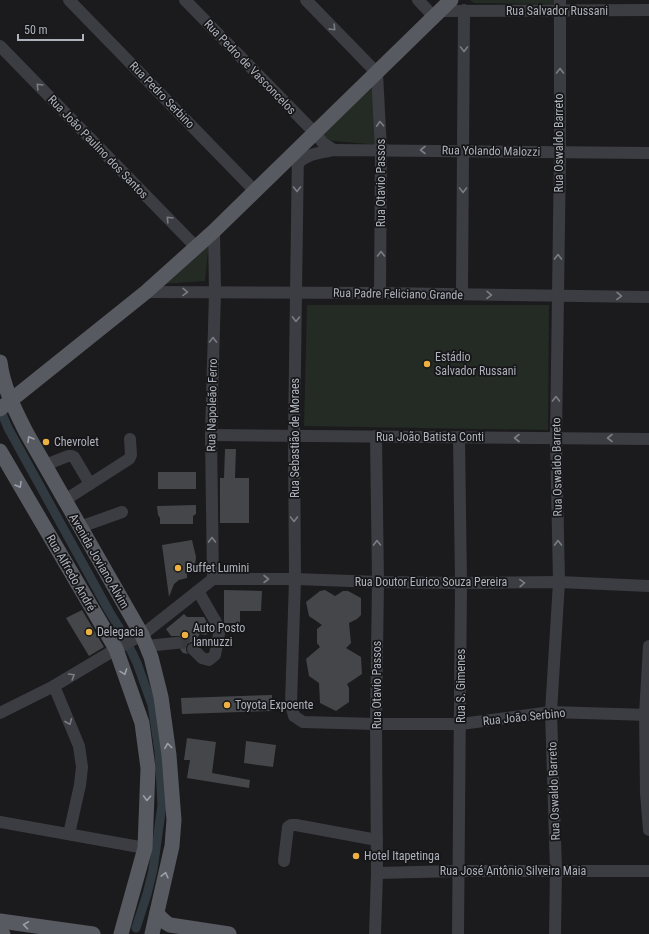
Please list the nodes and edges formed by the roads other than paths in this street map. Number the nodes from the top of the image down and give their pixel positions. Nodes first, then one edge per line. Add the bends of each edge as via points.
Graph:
1 (69, 0) edge
2 (185, 0) edge
3 (306, 0) edge
4 (418, 0) edge
5 (451, 0) edge
6 (560, 5) edge
7 (464, 10) junction
8 (649, 10) edge
9 (437, 14) junction
10 (0, 46) edge
11 (377, 73) junction
12 (315, 133) junction
13 (334, 150) junction
14 (381, 150) junction
15 (463, 151) junction
16 (560, 152) junction
17 (649, 153) edge
18 (298, 157) junction
19 (255, 191) junction
20 (214, 231) junction
21 (196, 247) junction
22 (146, 292) junction
23 (214, 292) junction
24 (296, 293) junction
25 (380, 293) junction
26 (462, 294) junction
27 (557, 296) junction
28 (649, 296) edge
29 (0, 362) edge
30 (5, 382) junction
31 (24, 391) junction
32 (5, 405) edge
33 (19, 417) junction
34 (211, 435) junction
35 (294, 436) junction
36 (376, 436) junction
37 (459, 437) junction
38 (556, 438) junction
39 (130, 439) dead end
40 (649, 439) edge
41 (0, 451) edge
42 (45, 465) junction
43 (90, 484) junction
44 (65, 500) junction
45 (122, 512) dead end
46 (80, 527) junction
47 (213, 579) junction
48 (295, 579) junction
49 (378, 582) junction
50 (559, 582) junction
51 (461, 583) junction
52 (649, 586) edge
53 (198, 591) junction
54 (141, 640) junction
55 (176, 643) tunnel mouth
56 (649, 646) edge
57 (118, 648) junction
58 (193, 649) tunnel mouth
59 (54, 686) junction
60 (551, 712) junction
61 (0, 713) edge
62 (647, 715) edge
63 (303, 722) joint
64 (376, 724) junction
65 (461, 724) junction
66 (0, 822) edge
67 (649, 830) edge
68 (69, 834) junction
69 (377, 840) junction
70 (145, 848) junction
71 (284, 861) dead end
72 (556, 870) junction
73 (459, 871) junction
74 (649, 871) edge
75 (377, 873) junction
76 (157, 913) junction
77 (0, 921) edge
78 (0, 934) edge
79 (3, 934) edge
80 (93, 934) edge
81 (121, 934) edge
82 (152, 934) edge
83 (229, 934) edge
84 (375, 934) edge
85 (458, 934) edge
86 (555, 934) edge

1 - 19 street, Rua Pedro Serbino
2 - 12 street, Rua Pedro de Vasconcelos
3 -> 11 street
4 - 9 street
5 - 9 main road
6 - 7 street, Rua Salvador Russani
6 - 8 street, Rua Salvador Russani
16 -> 6 street, Rua Oswaldo Barreto
7 - 9 street, Rua Salvador Russani
7 -> 15 street
9 - 11 main road
21 -> 10 street, Rua João Paulino dos Santos
11 - 12 main road
14 -> 11 street, Rua Otavio Passos
12 - 13 street via 323,143
12 - 18 main road
13 - 14 street, Rua Yolando Malozzi
13 - 18 street, Rua Yolando Malozzi via 302,159
15 -> 14 street, Rua Yolando Malozzi
25 -> 14 street, Rua Otavio Passos
15 - 16 street, Rua Yolando Malozzi
15 -> 26 street
16 - 17 street, Rua Yolando Malozzi
27 -> 16 street, Rua Oswaldo Barreto
18 - 19 main road
18 -> 24 street, Rua Sebastião de Moraes
19 - 20 main road
20 - 21 main road
20 - 23 street, Rua Napoleão Ferro
21 - 22 main road
22 -> 23 street, Rua Padre Feliciano Grande
22 - 31 main road
23 - 24 street, Rua Padre Feliciano Grande
34 -> 23 street, Rua Napoleão Ferro
24 - 25 street, Rua Padre Feliciano Grande
24 -> 35 street, Rua Sebastião de Moraes
25 - 26 street, Rua Padre Feliciano Grande
26 -> 27 street, Rua Padre Feliciano Grande
27 -> 28 street, Rua Padre Feliciano Grande
38 -> 27 street, Rua Oswaldo Barreto
29 - 30 main road, Avenida Joviano Alvim
30 - 31 main road via 17,390
30 - 32 main road, Avenida Joviano Alvim
31 - 32 main road
31 - 33 main road via 18,407
32 - 33 main road, Avenida Joviano Alvim
42 -> 33 main road, Avenida Joviano Alvim
34 - 35 street, Rua João Batista Conti
47 -> 34 street, Rua Napoleão Ferro
35 - 36 street, Rua João Batista Conti
35 -> 48 street, Rua Sebastião de Moraes
36 - 37 street, Rua João Batista Conti
49 -> 36 street, Rua Otavio Passos
38 -> 37 street, Rua João Batista Conti
37 - 51 street, Rua S. Gimenes
40 -> 38 street, Rua João Batista Conti
50 -> 38 street, Rua Oswaldo Barreto
39 - 43 street via 129,459
41 -> 57 main road, Rua Alfredo André
42 - 43 street via 72,456
42 - 44 main road, Avenida Joviano Alvim
43 - 44 street
44 - 46 main road, Avenida Joviano Alvim
45 - 46 street
46 - 54 main road, Avenida Joviano Alvim
47 -> 48 street, Rua Doutor Eurico Souza Pereira
47 - 53 street
48 - 49 street, Rua Doutor Eurico Souza Pereira
48 - 63 street, Rua Sebastião de Moraes via 291,704 294,716
49 - 51 street, Rua Doutor Eurico Souza Pereira
49 - 64 street, Rua Otavio Passos
51 -> 50 street, Rua Doutor Eurico Souza Pereira
50 - 52 street, Rua Doutor Eurico Souza Pereira
50 - 60 street, Rua Oswaldo Barreto
51 - 65 street, Rua S. Gimenes
53 - 54 street
53 - 58 street via 217,624 219,634 215,655 209,660 202,658
54 - 55 street
54 - 57 street
76 -> 54 main road, Avenida Joviano Alvim via 172,846 174,820 162,705 150,657
56 - 62 street
59 -> 57 street
57 -> 70 main road, Rua Alfredo André via 142,723 148,768
59 - 61 street
59 -> 68 street via 79,746 82,767
60 - 62 street, Rua João Serbino
60 - 65 street, Rua João Serbino
60 - 72 street, Rua Oswaldo Barreto
62 - 67 street via 646,793
63 - 64 street, Rua João Serbino
64 - 65 street, Rua João Serbino
64 - 69 street, Rua Otavio Passos
65 - 73 street, Rua S. Gimenes
66 - 68 street
68 - 70 street
69 - 71 street via 292,825 288,828
69 - 75 street, Rua Otavio Passos
70 - 81 main road, Rua Alfredo André
72 - 73 street, Rua José Antônio Silveira Maia
72 - 74 street, Rua José Antônio Silveira Maia
72 - 86 street, Rua Oswaldo Barreto
73 - 75 street, Rua José Antônio Silveira Maia
73 - 85 street, Rua S. Gimenes
75 - 84 street, Rua Otavio Passos
76 - 82 main road, Avenida Joviano Alvim
76 - 83 main road via 165,923
80 -> 77 main road
78 - 79 main road

